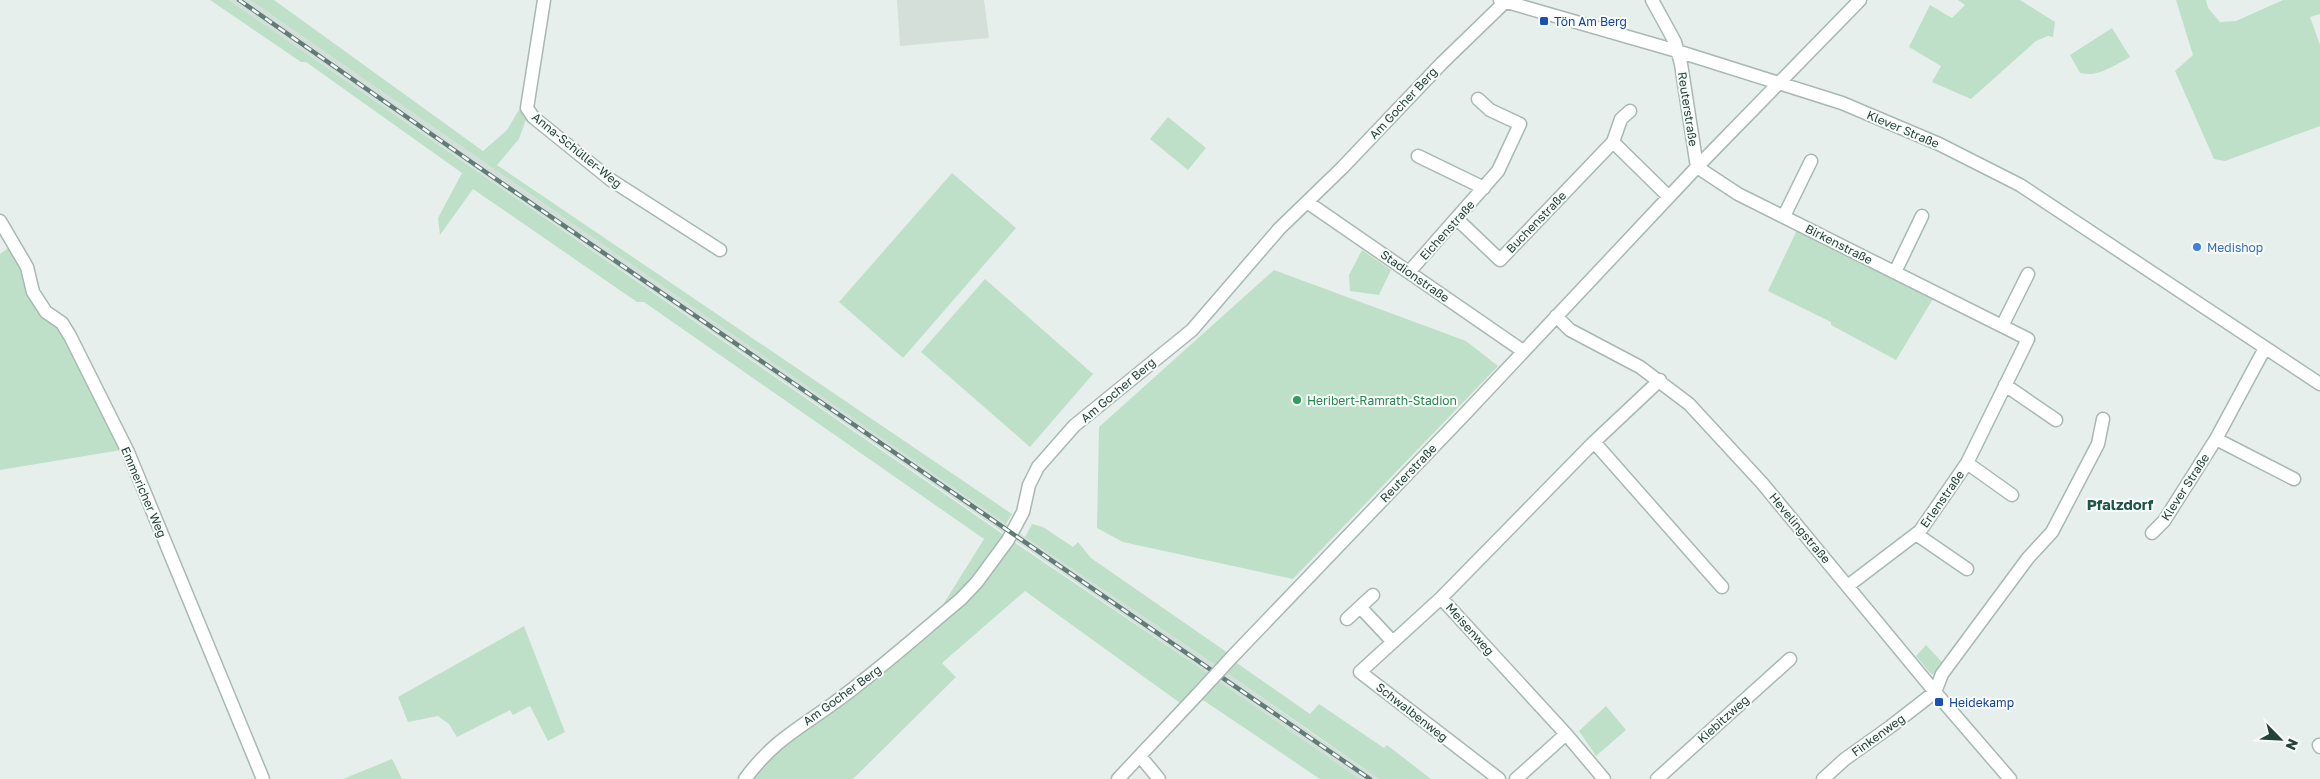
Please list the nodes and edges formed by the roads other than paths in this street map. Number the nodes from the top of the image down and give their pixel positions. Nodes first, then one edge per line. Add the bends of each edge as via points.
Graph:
1 (544, 0) edge
2 (1652, 0) edge
3 (1860, 0) edge
4 (1503, 1) edge
5 (1677, 51) junction
6 (1782, 79) junction
7 (1478, 99) dead end
8 (1630, 110) dead end
9 (1613, 142) junction
10 (1418, 156) dead end
11 (1812, 161) dead end
12 (1696, 167) junction
13 (1484, 188) junction
14 (1669, 196) junction
15 (1307, 202) junction
16 (1784, 216) junction
17 (1922, 216) dead end
18 (1457, 219) junction
19 (0, 221) edge
20 (720, 250) dead end
21 (1409, 272) junction
22 (1895, 272) junction
23 (2028, 274) dead end
24 (1556, 316) junction
25 (2002, 326) junction
26 (2028, 339) joint
27 (2265, 348) junction
28 (1523, 351) junction
29 (1660, 380) junction
30 (2320, 384) edge
31 (2005, 385) junction
32 (2103, 418) dead end
33 (2056, 420) dead end
34 (2216, 439) junction
35 (1594, 442) junction
36 (1967, 463) junction
37 (2294, 480) dead end
38 (2012, 495) dead end
39 (2152, 533) dead end
40 (1916, 534) junction
41 (1967, 568) dead end
42 (1849, 585) junction
43 (1722, 587) dead end
44 (1373, 595) dead end
45 (1442, 598) junction
46 (1361, 608) junction
47 (1347, 619) dead end
48 (1393, 642) junction
49 (1790, 659) dead end
50 (1935, 692) junction
51 (1566, 734) junction
52 (1140, 756) junction
53 (264, 779) edge
54 (745, 779) edge
55 (1118, 779) edge
56 (1159, 779) edge
57 (1499, 779) edge
58 (1516, 779) edge
59 (1604, 779) edge
60 (1657, 779) edge
61 (1823, 779) edge
62 (2010, 779) edge

1 - 20 street, Anna-Schüller-Weg via 527,108 533,117 610,180
2 - 5 street, Reuterstraße via 1670,30
3 - 6 street, Reuterstraße
4 - 5 street, Klever Straße
4 - 15 street, Am Gocher Berg
5 - 6 street, Klever Straße
5 - 12 street, Reuterstraße
6 - 12 street, Reuterstraße
6 - 27 street, Klever Straße via 1939,144 2020,185
7 - 13 street, Eichenstraße via 1490,110 1520,124 1498,171
8 - 9 street, Buchenstraße via 1621,119
9 - 14 street
9 - 18 street, Buchenstraße via 1500,260
10 - 13 street, Eichenstraße
11 - 16 street
12 - 14 street, Reuterstraße
12 - 16 street, Birkenstraße via 1738,194
13 - 18 street, Eichenstraße
14 - 24 street, Reuterstraße
15 - 21 street, Stadionstraße
15 - 54 street, Am Gocher Berg via 1279,229 1192,330 1074,426 1038,467 1029,485 1023,512 1008,540 961,599 834,703 790,732 761,757
16 - 22 street, Birkenstraße
17 - 22 street
18 - 21 street, Eichenstraße
19 - 53 street, Emmericher Weg via 27,267 33,292 46,312 62,323 70,336 128,452
21 - 28 street, Stadionstraße
22 - 25 street, Birkenstraße
23 - 25 street
24 - 28 street, Reuterstraße
24 - 29 street, Hevelingstraße via 1585,340
25 - 26 street, Birkenstraße
26 - 31 street, Erlenstraße
27 - 30 street, Klever Straße
27 - 34 street, Klever Straße
28 - 52 street, Reuterstraße, bridge
29 - 35 street, Meisenweg
29 - 42 street, Hevelingstraße via 1716,432
31 - 33 street
31 - 36 street, Erlenstraße
32 - 50 street via 2098,444 2052,532 2028,558 1942,674
34 - 37 street, Klever Straße
34 - 39 street, Klever Straße via 2164,521
35 - 43 street
35 - 45 street, Meisenweg
36 - 38 street, Erlenstraße
36 - 40 street, Erlenstraße
40 - 41 street, Erlenstraße
40 - 42 street, Erlenstraße
42 - 50 street, Hevelingstraße
44 - 46 street
45 - 48 street, Schwalbenweg
45 - 51 street, Meisenweg
46 - 47 street
46 - 48 street
48 - 57 street, Schwalbenweg via 1360,672
49 - 60 street, Kiebitzweg
50 - 61 street, Finkenweg
50 - 62 street, Hevelingstraße
51 - 58 street
51 - 59 street, Meisenweg
52 - 55 street, Reuterstraße
52 - 56 street

